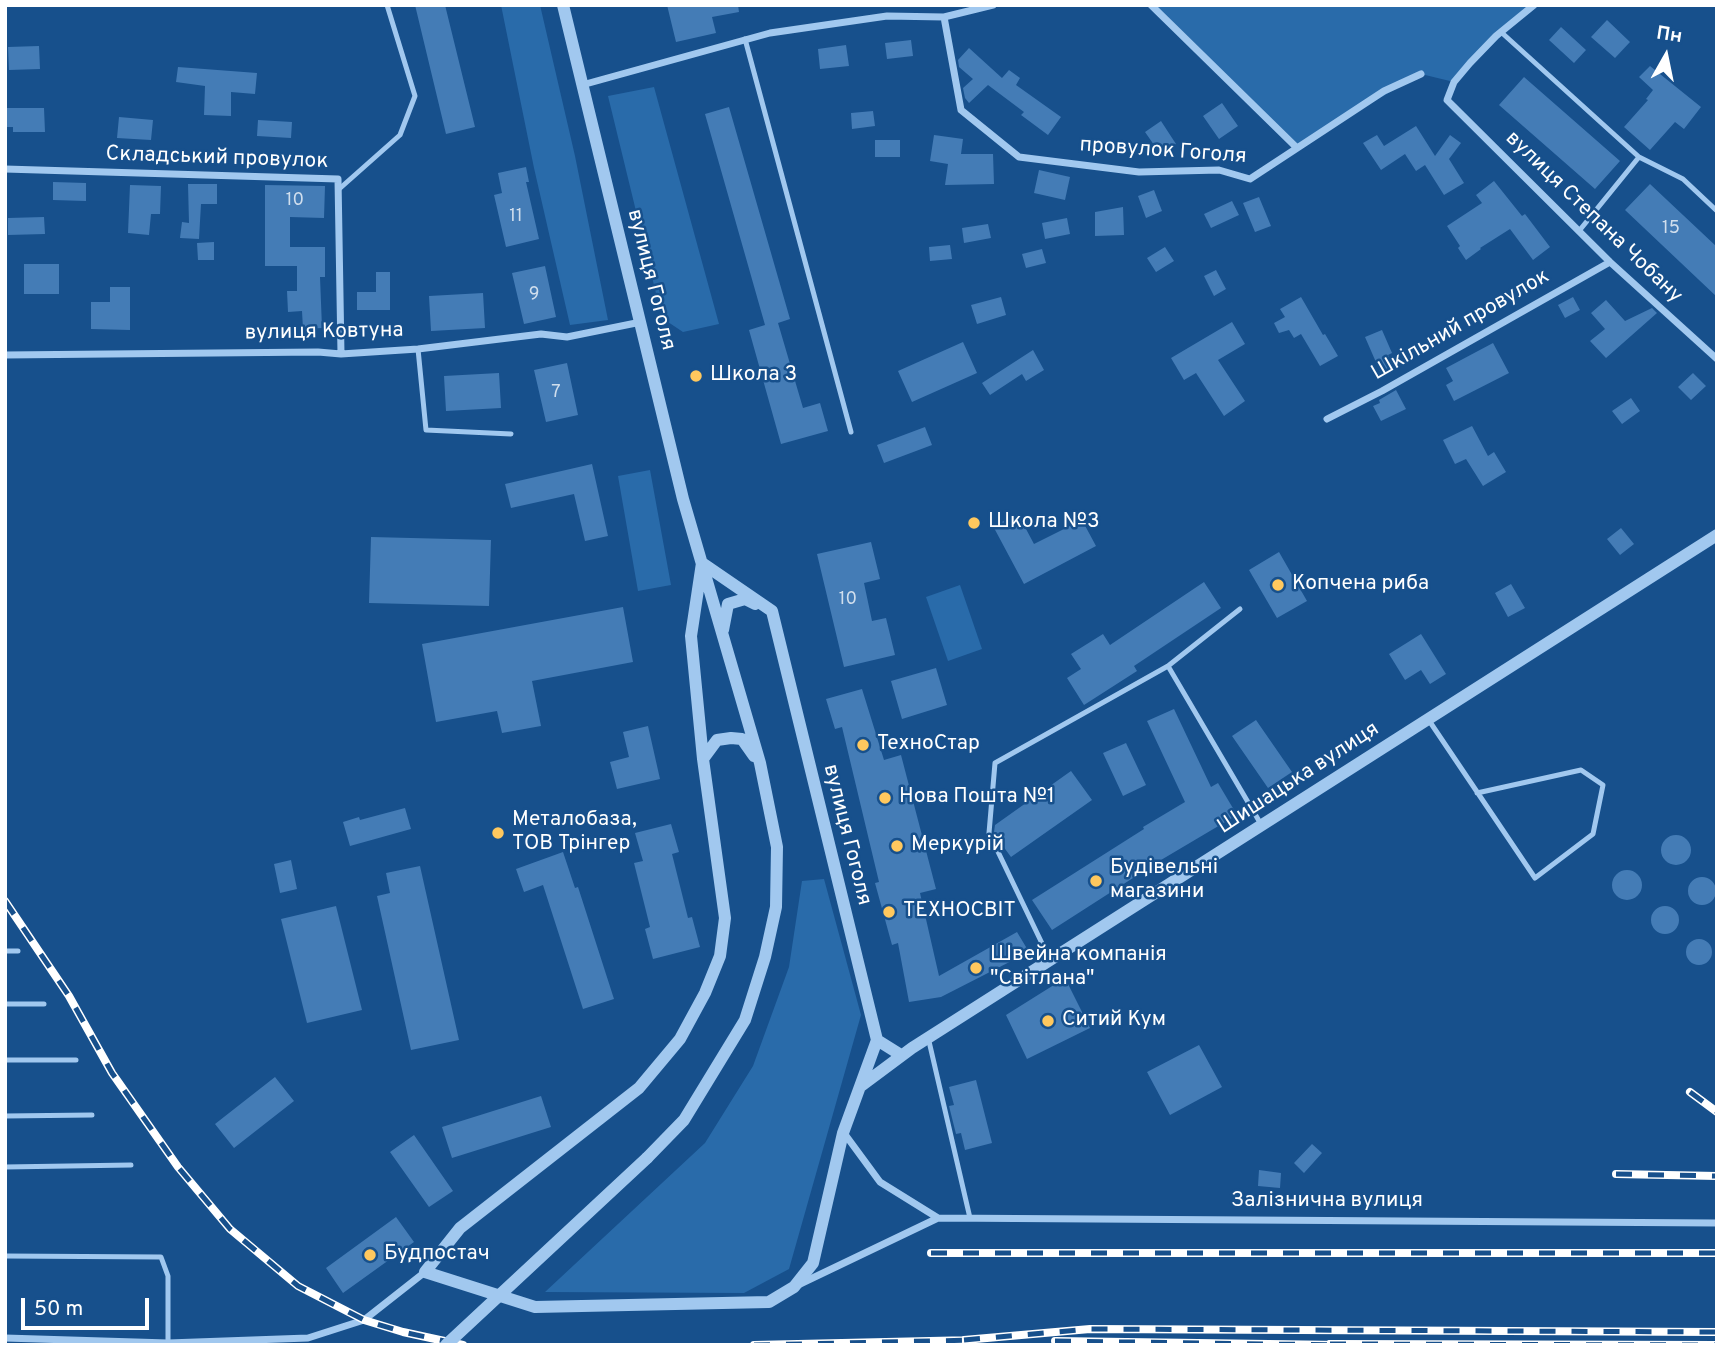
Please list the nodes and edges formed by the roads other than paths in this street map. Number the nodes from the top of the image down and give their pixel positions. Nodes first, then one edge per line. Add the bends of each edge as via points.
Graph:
1 (387, 5) edge
2 (564, 5) edge
3 (993, 5) edge
4 (1151, 5) edge
5 (1534, 5) edge
6 (944, 17) junction
7 (1501, 32) junction
8 (745, 39) junction
9 (1421, 74) dead end
10 (581, 85) junction
11 (1296, 147) junction
12 (1639, 157) junction
13 (5, 169) edge
14 (338, 190) junction
15 (1717, 211) edge
16 (1578, 231) junction
17 (1610, 262) junction
18 (641, 322) junction
19 (418, 349) junction
20 (341, 354) junction
21 (5, 355) edge
22 (1717, 359) edge
23 (1327, 419) dead end
24 (850, 432) dead end
25 (511, 434) dead end
26 (1717, 535) edge
27 (702, 563) junction
28 (1240, 609) dead end
29 (772, 611) junction
30 (723, 632) junction
31 (1168, 666) junction
32 (1428, 719) junction
33 (703, 759) junction
34 (760, 763) junction
35 (1477, 793) junction
36 (1262, 825) junction
37 (5, 951) edge
38 (18, 951) dead end
39 (1051, 960) junction
40 (5, 1004) edge
41 (44, 1004) dead end
42 (928, 1037) junction
43 (877, 1040) junction
44 (901, 1055) junction
45 (5, 1060) edge
46 (76, 1060) dead end
47 (859, 1086) junction
48 (92, 1115) dead end
49 (5, 1116) edge
50 (843, 1133) junction
51 (131, 1165) dead end
52 (5, 1167) edge
53 (938, 1217) junction
54 (970, 1218) junction
55 (1717, 1223) edge
56 (5, 1256) edge
57 (425, 1272) junction
58 (794, 1287) junction
59 (5, 1338) edge
60 (169, 1343) junction
61 (446, 1345) edge

1 - 14 lane via 415,96 400,135
2 - 10 street, вулиця Гоголя
3 - 6 street
4 - 11 street
5 - 7 street
6 - 8 street via 887,16
6 - 11 street, провулок Гоголя via 961,110 1019,157 1139,172 1219,170 1250,179
7 - 12 lane
7 - 16 street, вулиця Степана Чобану via 1454,82 1447,100
8 - 10 street
8 - 24 lane
9 - 11 street, провулок Гоголя via 1384,91
10 - 18 street, вулиця Гоголя
12 - 15 lane via 1683,179
12 - 16 lane
13 - 14 street, Складський провулок via 338,179
14 - 20 street, Складський провулок
16 - 17 street, вулиця Степана Чобану
17 - 22 street, вулиця Степана Чобану
17 - 23 street, Шкільний провулок
18 - 19 street, вулиця Ковтуна via 568,337 541,334
18 - 27 street, вулиця Гоголя
19 - 20 street, вулиця Ковтуна
19 - 25 lane via 426,430
20 - 21 street, вулиця Ковтуна
26 - 32 street, Шишацька вулиця
27 - 29 street
27 - 30 street, вулиця Гоголя
27 - 33 street, вулиця Гоголя via 691,636
28 - 31 lane
29 - 30 street via 745,599 728,604
29 - 43 street, вулиця Гоголя
30 - 34 street, вулиця Гоголя
31 - 36 lane
31 - 39 lane via 995,764 989,833
32 - 35 lane
32 - 36 street, Шишацька вулиця
33 - 34 street via 717,740 731,738 742,739
33 - 57 street, вулиця Гоголя via 725,918 720,956 705,993 680,1039 639,1088 460,1228
34 - 61 street, вулиця Гоголя, bridge via 777,847 776,907 745,1020 684,1120
35 - 35 lane via 1535,878 1593,834 1603,785 1581,769
36 - 39 street, Шишацька вулиця
37 - 38 lane
39 - 42 street, Шишацька вулиця
40 - 41 lane
42 - 44 street, Шишацька вулиця
42 - 54 lane
43 - 44 street
43 - 47 street
44 - 47 street, Шишацька вулиця
45 - 46 lane
47 - 50 street
48 - 49 lane
50 - 53 street, Залізнична вулиця via 880,1182
50 - 58 street via 813,1263
51 - 52 lane
53 - 54 street, Залізнична вулиця
53 - 58 street, Залізнична вулиця
54 - 55 street, Залізнична вулиця
56 - 60 lane via 161,1257 168,1276
57 - 58 street via 535,1307 769,1302
57 - 60 street via 364,1320 308,1338
59 - 60 street

